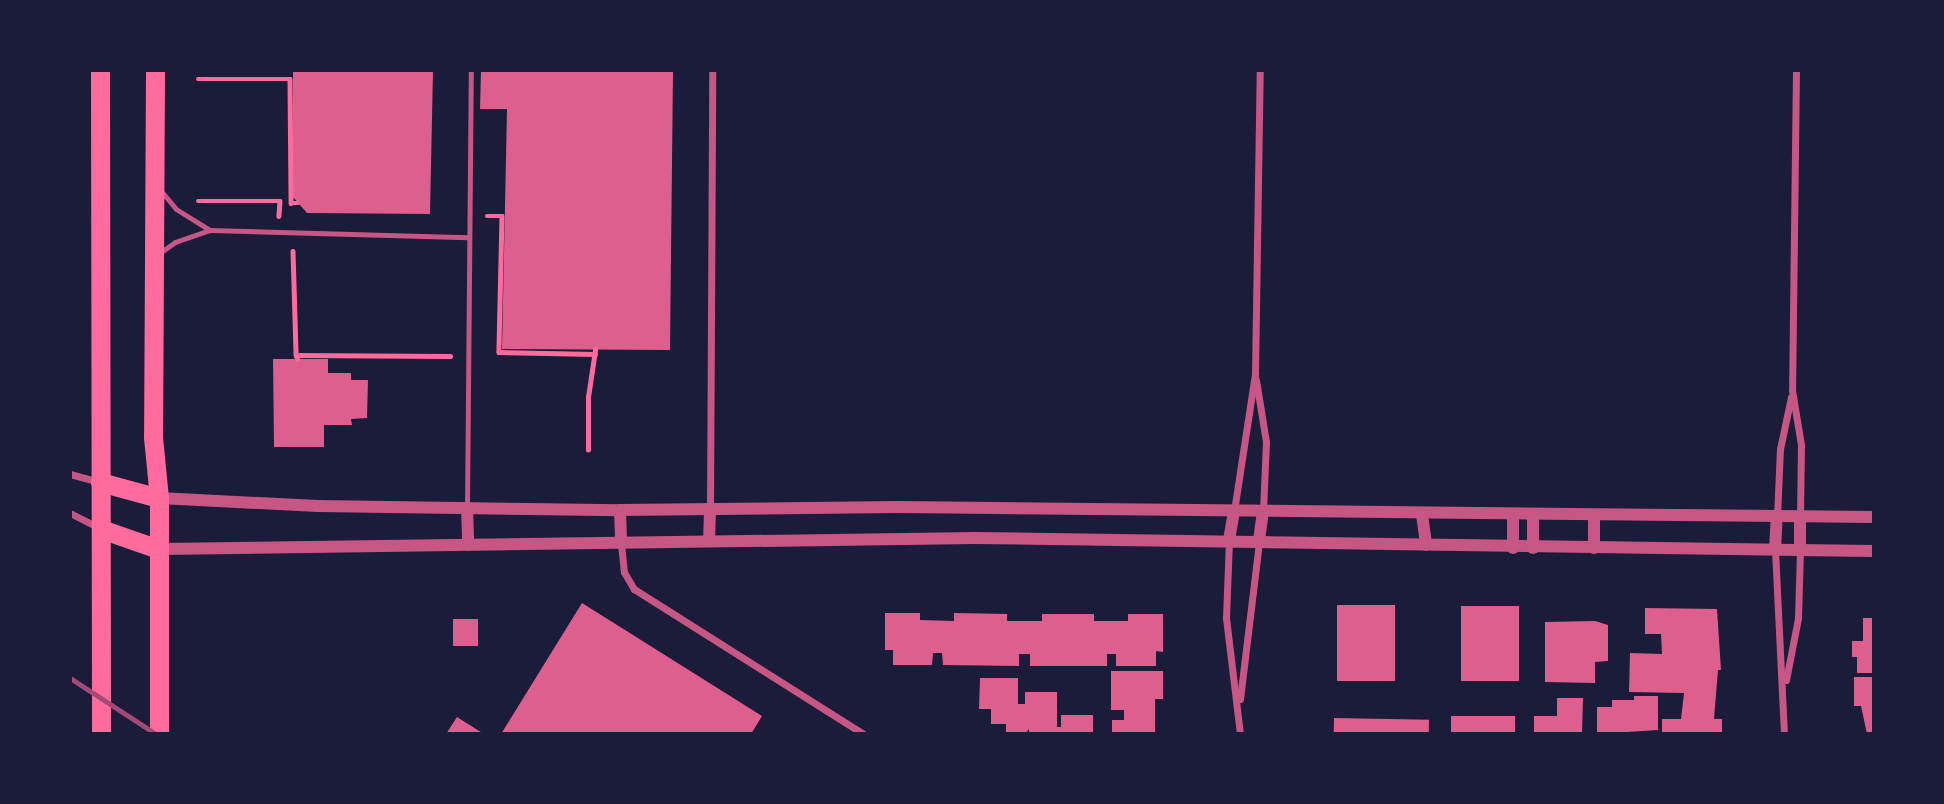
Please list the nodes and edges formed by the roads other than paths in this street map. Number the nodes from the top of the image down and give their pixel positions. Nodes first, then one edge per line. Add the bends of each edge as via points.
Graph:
1 (100, 70) edge
2 (155, 70) edge
3 (471, 70) edge
4 (712, 70) edge
5 (1260, 70) edge
6 (1796, 70) edge
7 (154, 181) junction
8 (210, 230) junction
9 (468, 237) junction
10 (153, 258) junction
11 (1255, 373) junction
12 (1792, 390) junction
13 (70, 474) edge
14 (100, 482) junction
15 (159, 498) junction
16 (467, 508) junction
17 (709, 509) junction
18 (620, 510) junction
19 (1234, 512) junction
20 (1263, 512) junction
21 (70, 513) edge
22 (1422, 515) junction
23 (1513, 516) junction
24 (1533, 516) junction
25 (1594, 516) junction
26 (1777, 517) junction
27 (1800, 517) junction
28 (1874, 517) edge
29 (101, 529) junction
30 (1229, 540) junction
31 (1259, 540) junction
32 (709, 541) junction
33 (621, 544) junction
34 (468, 545) junction
35 (1426, 545) junction
36 (1513, 548) junction
37 (1534, 548) junction
38 (1594, 548) junction
39 (158, 549) junction
40 (1775, 550) junction
41 (1800, 551) junction
42 (1874, 551) edge
43 (1785, 688) junction
44 (1239, 707) junction
45 (101, 734) edge
46 (159, 734) edge
47 (863, 734) edge
48 (1240, 734) edge
49 (1784, 734) edge

1 - 14 highway
2 - 7 highway
3 - 9 lane
4 - 17 street
5 - 11 street
6 - 12 street
7 - 8 lane via 176,209
7 - 10 highway
8 - 9 lane
8 - 10 lane via 175,242
9 - 16 lane
10 - 15 highway via 153,437
11 - 19 street
11 - 20 street via 1266,442
12 - 26 street via 1780,449
12 - 27 street via 1801,445
13 - 14 street
14 - 15 highway
14 - 29 highway
15 - 16 street
15 - 39 highway
16 - 18 street
16 - 34 street
17 - 18 street
17 - 19 street
17 - 32 street
18 - 33 street
19 - 20 street
19 - 30 street
20 - 22 street
20 - 31 street
21 - 29 street
22 - 23 street
22 - 35 street
23 - 24 street
23 - 36 street
24 - 25 street
24 - 37 street
25 - 26 street
25 - 38 street
26 - 27 street
26 - 40 street
27 - 28 street
27 - 41 street
29 - 39 highway
29 - 45 highway
30 - 31 street
30 - 32 street
30 - 44 street via 1226,618
31 - 35 street
31 - 44 street
32 - 33 street
33 - 34 street
33 - 47 street via 624,572 634,589
34 - 39 street
35 - 36 street
36 - 37 street
37 - 38 street
38 - 40 street
39 - 46 highway
40 - 41 street
40 - 43 street via 1776,619
41 - 42 street
41 - 43 street via 1798,618
43 - 49 street
44 - 48 street

